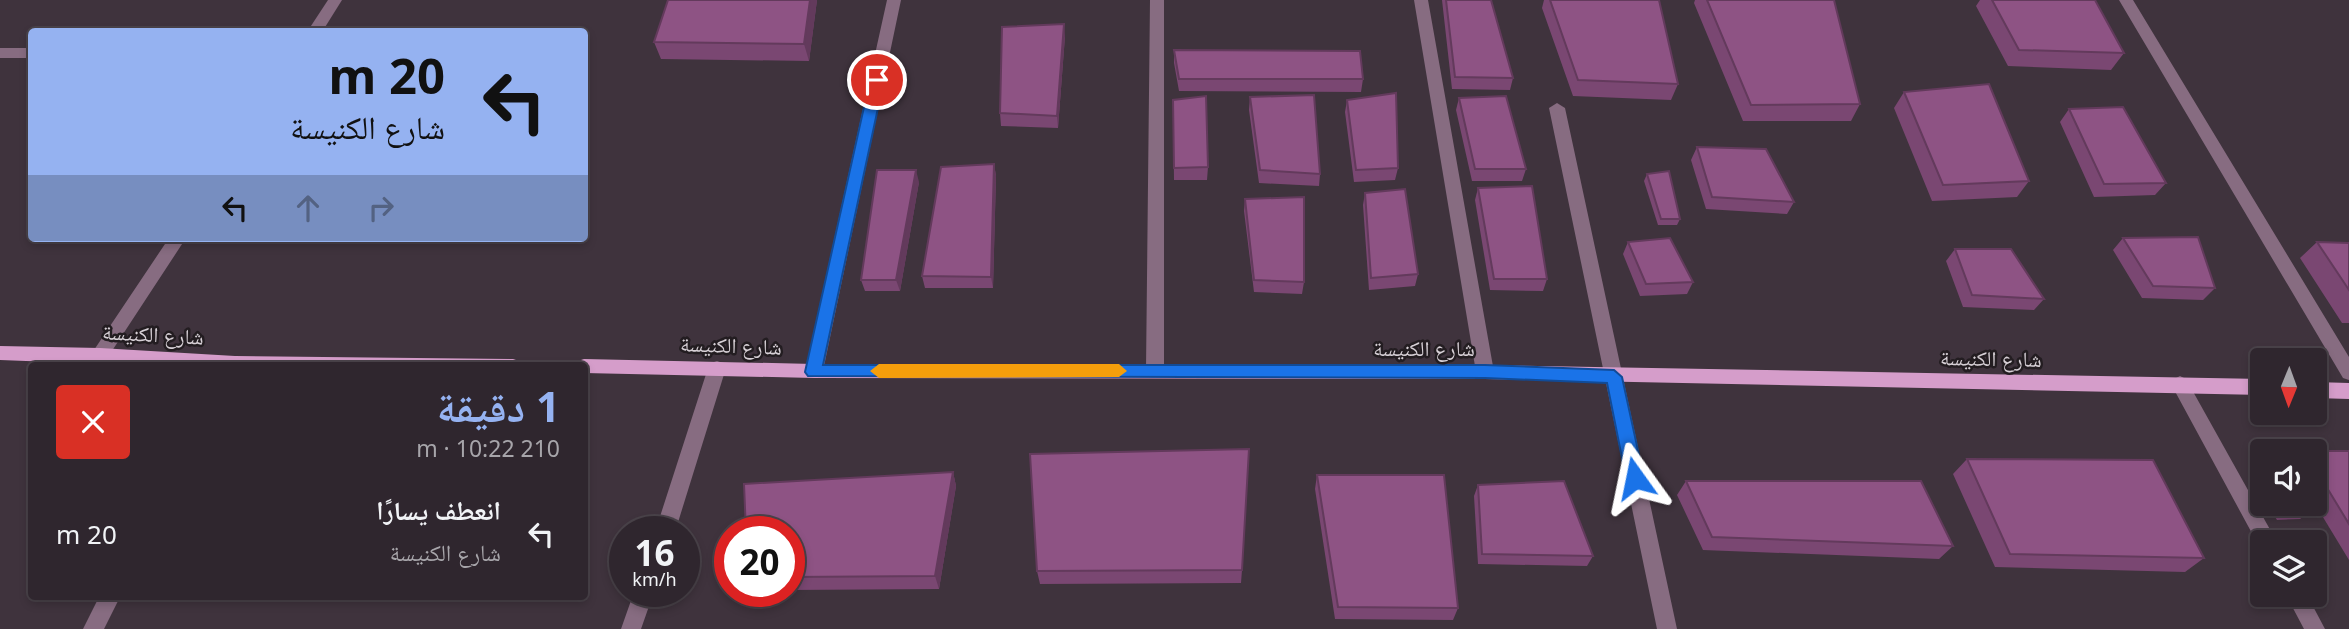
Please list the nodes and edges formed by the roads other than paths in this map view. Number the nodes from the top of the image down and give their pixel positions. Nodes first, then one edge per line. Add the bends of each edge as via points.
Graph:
1 (335, 0) edge
2 (894, 0) edge
3 (1157, 0) edge
4 (1421, 0) edge
5 (2126, 0) edge
6 (317, 28) edge
7 (28, 53) edge
8 (0, 54) edge
9 (1557, 108) dead end
10 (174, 242) edge
11 (0, 353) edge
12 (100, 355) junction
13 (204, 362) edge
14 (588, 366) edge
15 (718, 368) junction
16 (1155, 370) junction
17 (814, 372) junction
18 (1485, 372) junction
19 (2349, 373) edge
20 (1614, 377) junction
21 (2180, 384) junction
22 (2250, 387) edge
23 (2328, 390) edge
24 (2349, 391) edge
25 (669, 516) edge
26 (2260, 530) edge
27 (108, 600) edge
28 (639, 607) edge
29 (2303, 607) edge
30 (93, 629) edge
31 (631, 629) edge
32 (1667, 629) edge
33 (2315, 629) edge

1 - 6 street
2 - 17 street
3 - 16 street
4 - 18 street
5 - 19 street
7 - 8 street
9 - 20 street
10 - 12 street
11 - 12 main road, شارع الكنيسة
12 - 13 main road, شارع الكنيسة
14 - 15 main road, شارع الكنيسة
15 - 17 main road, شارع الكنيسة
15 - 25 street
16 - 17 main road, شارع الكنيسة
16 - 18 main road, شارع الكنيسة
18 - 20 main road, شارع الكنيسة
20 - 21 main road, شارع الكنيسة
20 - 32 street
21 - 22 main road, شارع الكنيسة
21 - 26 street
23 - 24 main road
27 - 30 street
28 - 31 street
29 - 33 street

